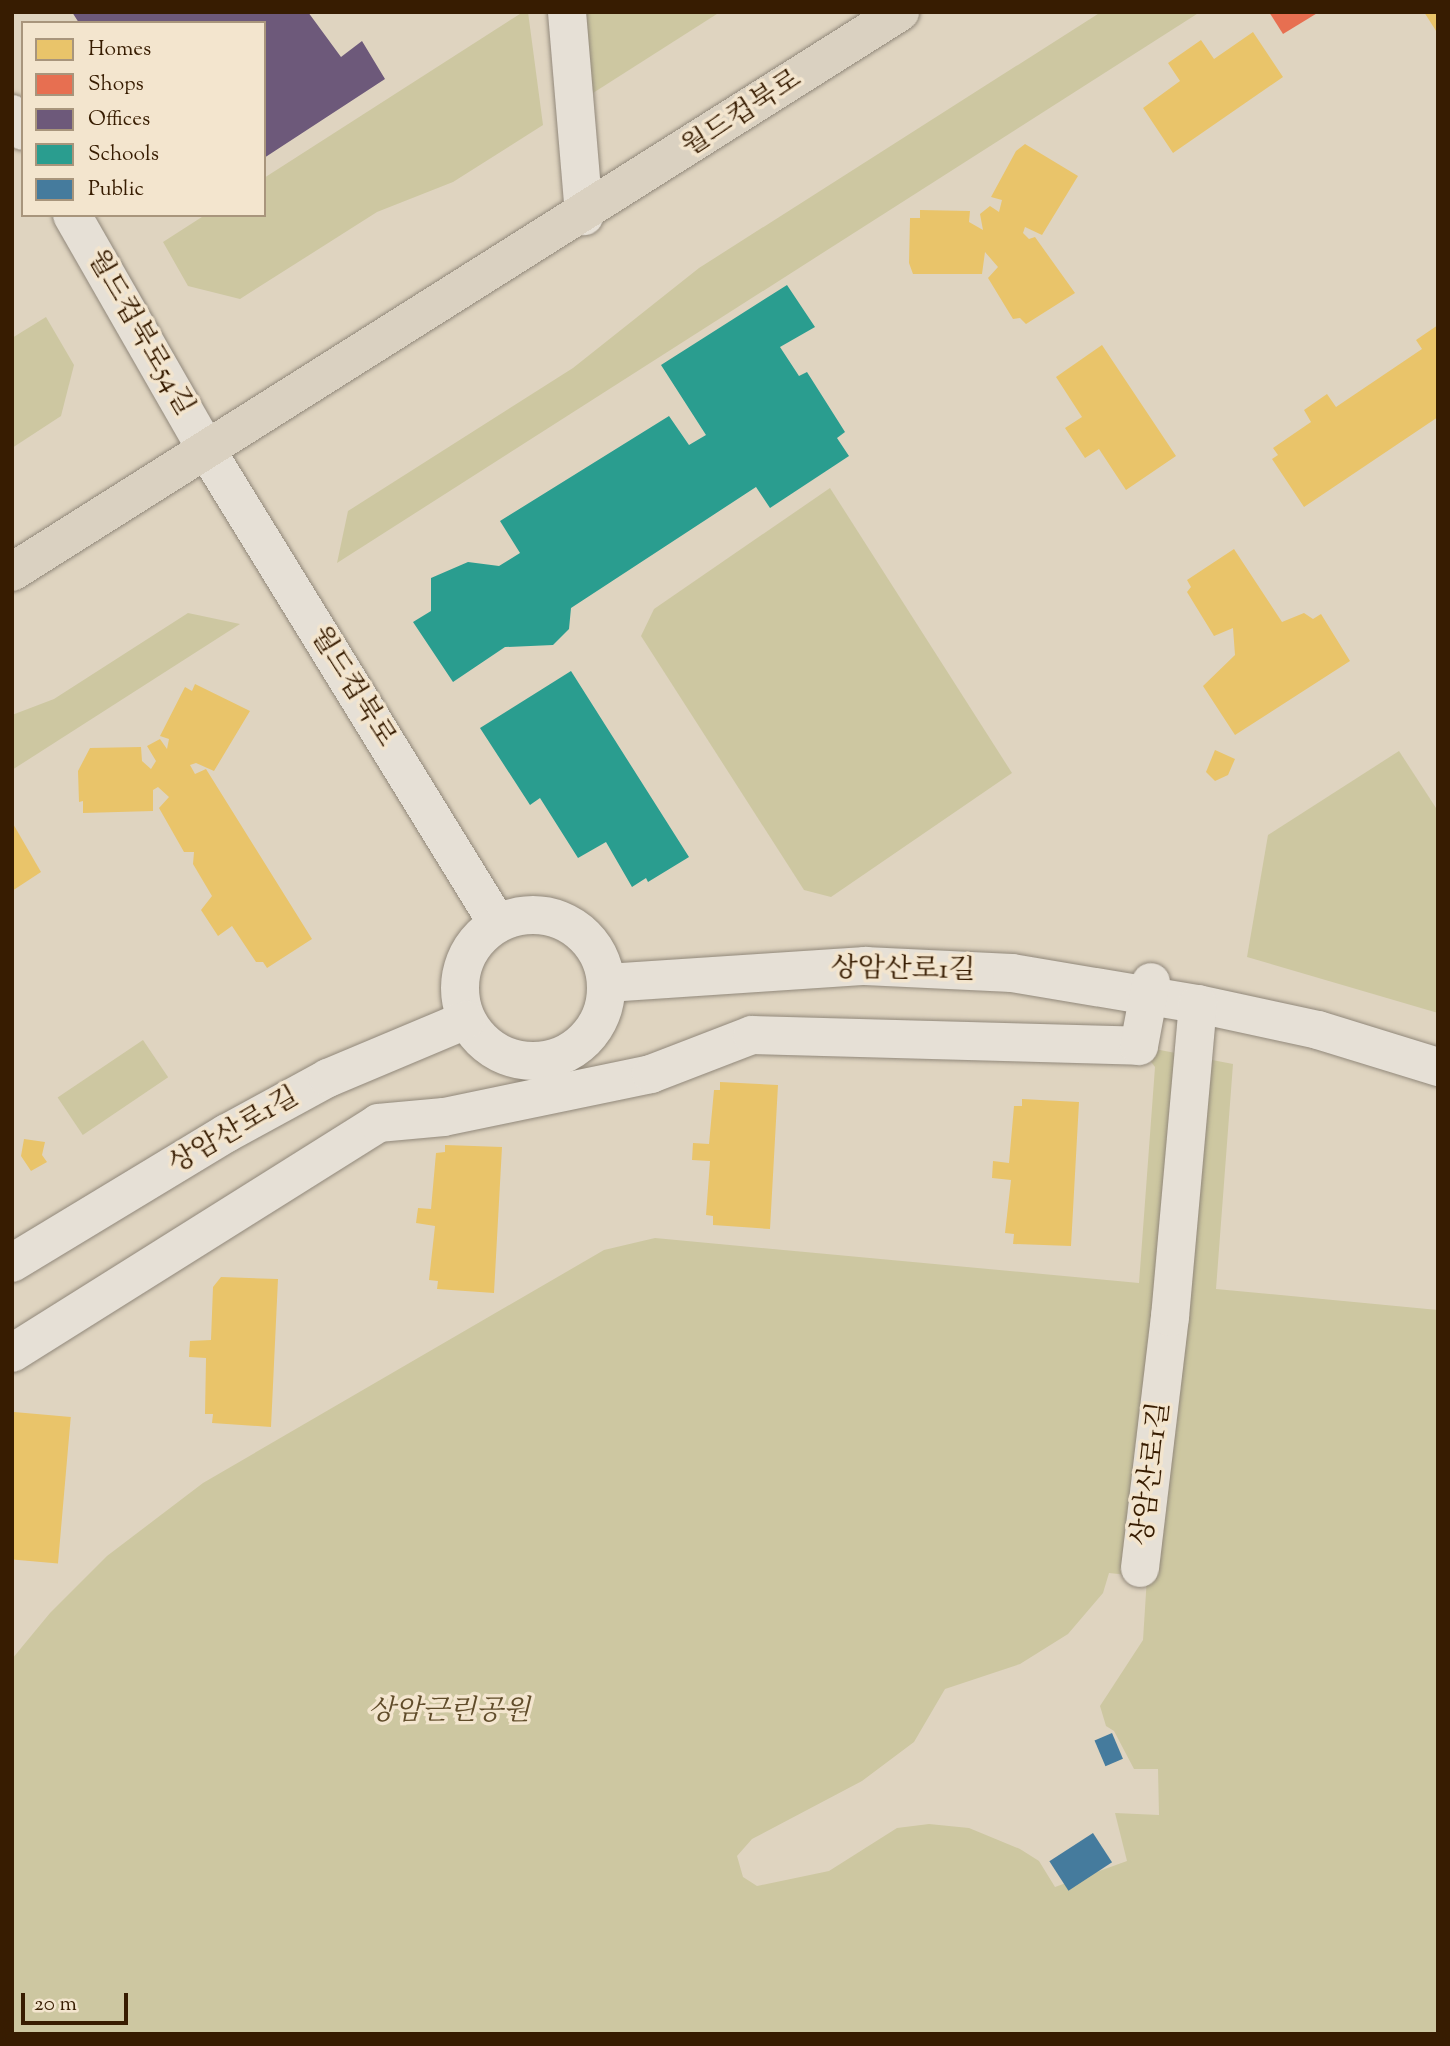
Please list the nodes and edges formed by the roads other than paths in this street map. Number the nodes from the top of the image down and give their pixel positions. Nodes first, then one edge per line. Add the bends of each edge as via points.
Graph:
1 (566, 12) edge
2 (900, 12) edge
3 (584, 216) junction
4 (73, 217) edge
5 (207, 451) junction
6 (12, 572) edge
7 (497, 923) junction
8 (607, 983) junction
9 (1150, 989) junction
10 (1198, 1004) junction
11 (466, 1020) junction
12 (1438, 1067) edge
13 (12, 1263) edge
14 (12, 1353) edge
15 (1140, 1567) dead end

1 - 3 street
2 - 3 main road, 월드컵북로
3 - 5 main road, 월드컵북로
4 - 5 street, 월드컵북로54길
5 - 6 main road, 월드컵북로
5 - 7 street, 월드컵북로
7 - 8 street via 532,915 568,923 588,938 601,959
7 - 11 street via 476,941 463,965 459,993
8 - 9 street, 상암산로1길 via 865,966 1012,973
8 - 11 street via 604,1008 593,1031 574,1049 551,1059 526,1061 502,1055 481,1040
9 - 10 street, 상암산로1길
9 - 14 street via 1139,1046 752,1035 651,1074 444,1117 378,1123
10 - 12 street, 상암산로1길 via 1318,1030
10 - 15 street, 상암산로1길 via 1170,1317
11 - 13 street, 상암산로1길 via 328,1078 227,1133

